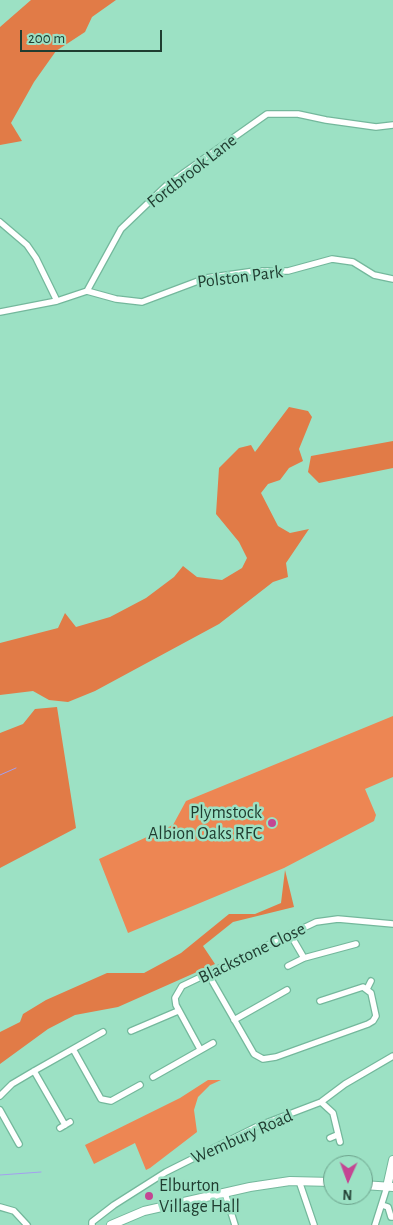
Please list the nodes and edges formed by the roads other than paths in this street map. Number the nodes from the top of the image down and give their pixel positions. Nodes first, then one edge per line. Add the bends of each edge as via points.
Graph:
1 (393, 125) edge
2 (0, 222) edge
3 (393, 279) edge
4 (87, 291) junction
5 (57, 301) junction
6 (0, 312) edge
7 (393, 924) edge
8 (290, 934) junction
9 (356, 944) dead end
10 (304, 958) junction
11 (288, 966) dead end
12 (208, 974) junction
13 (371, 981) dead end
14 (367, 989) junction
15 (287, 990) dead end
16 (320, 1000) dead end
17 (178, 1011) junction
18 (234, 1020) junction
19 (136, 1030) dead end
20 (103, 1032) dead end
21 (213, 1043) dead end
22 (73, 1049) junction
23 (200, 1049) junction
24 (392, 1057) edge
25 (34, 1071) junction
26 (153, 1077) dead end
27 (140, 1085) dead end
28 (0, 1096) edge
29 (321, 1102) junction
30 (0, 1110) edge
31 (65, 1125) dead end
32 (337, 1135) junction
33 (330, 1138) dead end
34 (340, 1142) dead end
35 (19, 1144) dead end
36 (393, 1160) edge
37 (299, 1181) junction
38 (323, 1182) edge
39 (373, 1186) edge
40 (390, 1187) edge
41 (225, 1193) junction
42 (382, 1205) junction
43 (0, 1207) edge
44 (392, 1217) edge
45 (27, 1225) edge
46 (92, 1225) edge
47 (111, 1225) edge
48 (235, 1225) edge
49 (314, 1225) edge
50 (375, 1225) edge

1 - 4 street, Fordbrook Lane via 376,127 298,114 267,114 168,184 121,229
2 - 5 street via 36,258
3 - 4 street, Polston Park via 374,275 353,262 332,259 288,272 255,271 206,278 142,302
4 - 5 street
5 - 6 street
7 - 8 street, Blackstone Close via 325,919
8 - 10 street
8 - 12 street, Blackstone Close
9 - 10 street via 334,946
10 - 11 street
12 - 17 street, Blackstone Close via 182,986 177,992
12 - 18 street
13 - 14 street
14 - 16 street via 356,988 328,1000
14 - 18 street via 377,1010 373,1021 302,1044 276,1057 258,1057
15 - 18 street via 281,997
17 - 19 street
17 - 23 street
20 - 22 street
21 - 23 street
22 - 25 street
22 - 27 street via 101,1099 111,1101 121,1092
23 - 26 street via 168,1072
24 - 29 street, Wembury Road via 344,1084
25 - 28 street via 12,1084
25 - 31 street
29 - 32 street via 333,1113
29 - 46 street, Wembury Road via 250,1129 166,1172 114,1204
30 - 35 street
32 - 33 street
32 - 34 street
36 - 40 street
37 - 38 street
37 - 41 street
37 - 49 street
39 - 40 street
40 - 42 street
41 - 47 street via 144,1211
41 - 48 street
42 - 44 street via 388,1207
42 - 50 street
43 - 45 street via 14,1211

